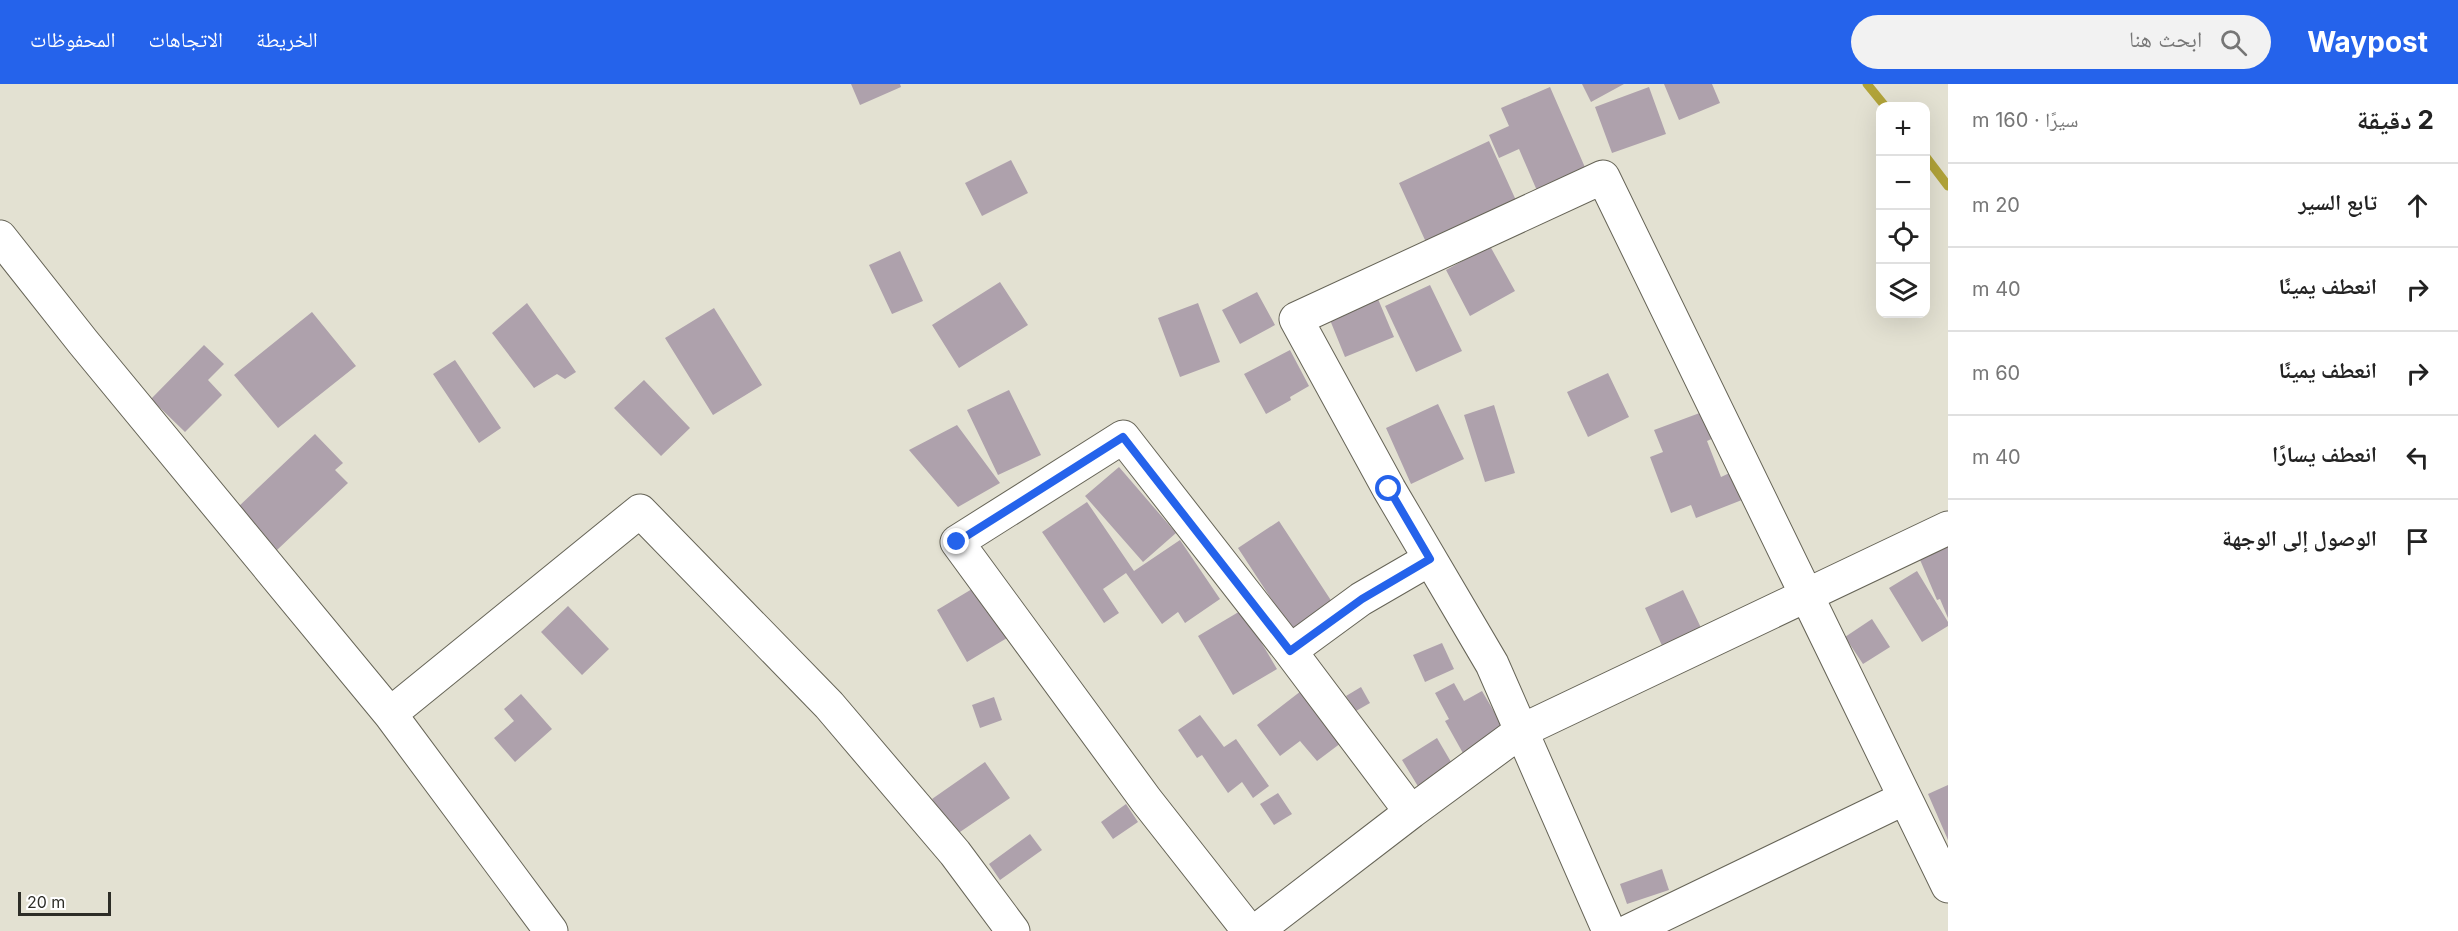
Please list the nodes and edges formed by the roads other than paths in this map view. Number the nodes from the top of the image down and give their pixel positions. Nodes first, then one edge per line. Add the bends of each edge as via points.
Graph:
1 (0, 237) edge
2 (1948, 528) edge
3 (1430, 559) junction
4 (1805, 595) junction
5 (1290, 651) junction
6 (390, 714) junction
7 (1521, 731) junction
8 (1905, 798) junction
9 (1411, 812) junction
10 (1948, 886) edge
11 (551, 931) edge
12 (1013, 931) edge
13 (1249, 931) edge
14 (1256, 931) edge
15 (1609, 931) edge
16 (1629, 931) edge

1 - 6 street
2 - 4 street
3 - 4 street via 1296,319 1603,177
3 - 5 street via 1362,599
3 - 7 street via 1492,664
4 - 7 street
4 - 8 street
5 - 9 street
5 - 13 street via 1123,437 957,542 1146,800
6 - 11 street
6 - 12 street via 640,511 829,705 955,853
7 - 9 street
7 - 15 street
8 - 10 street
8 - 16 street
9 - 14 street

